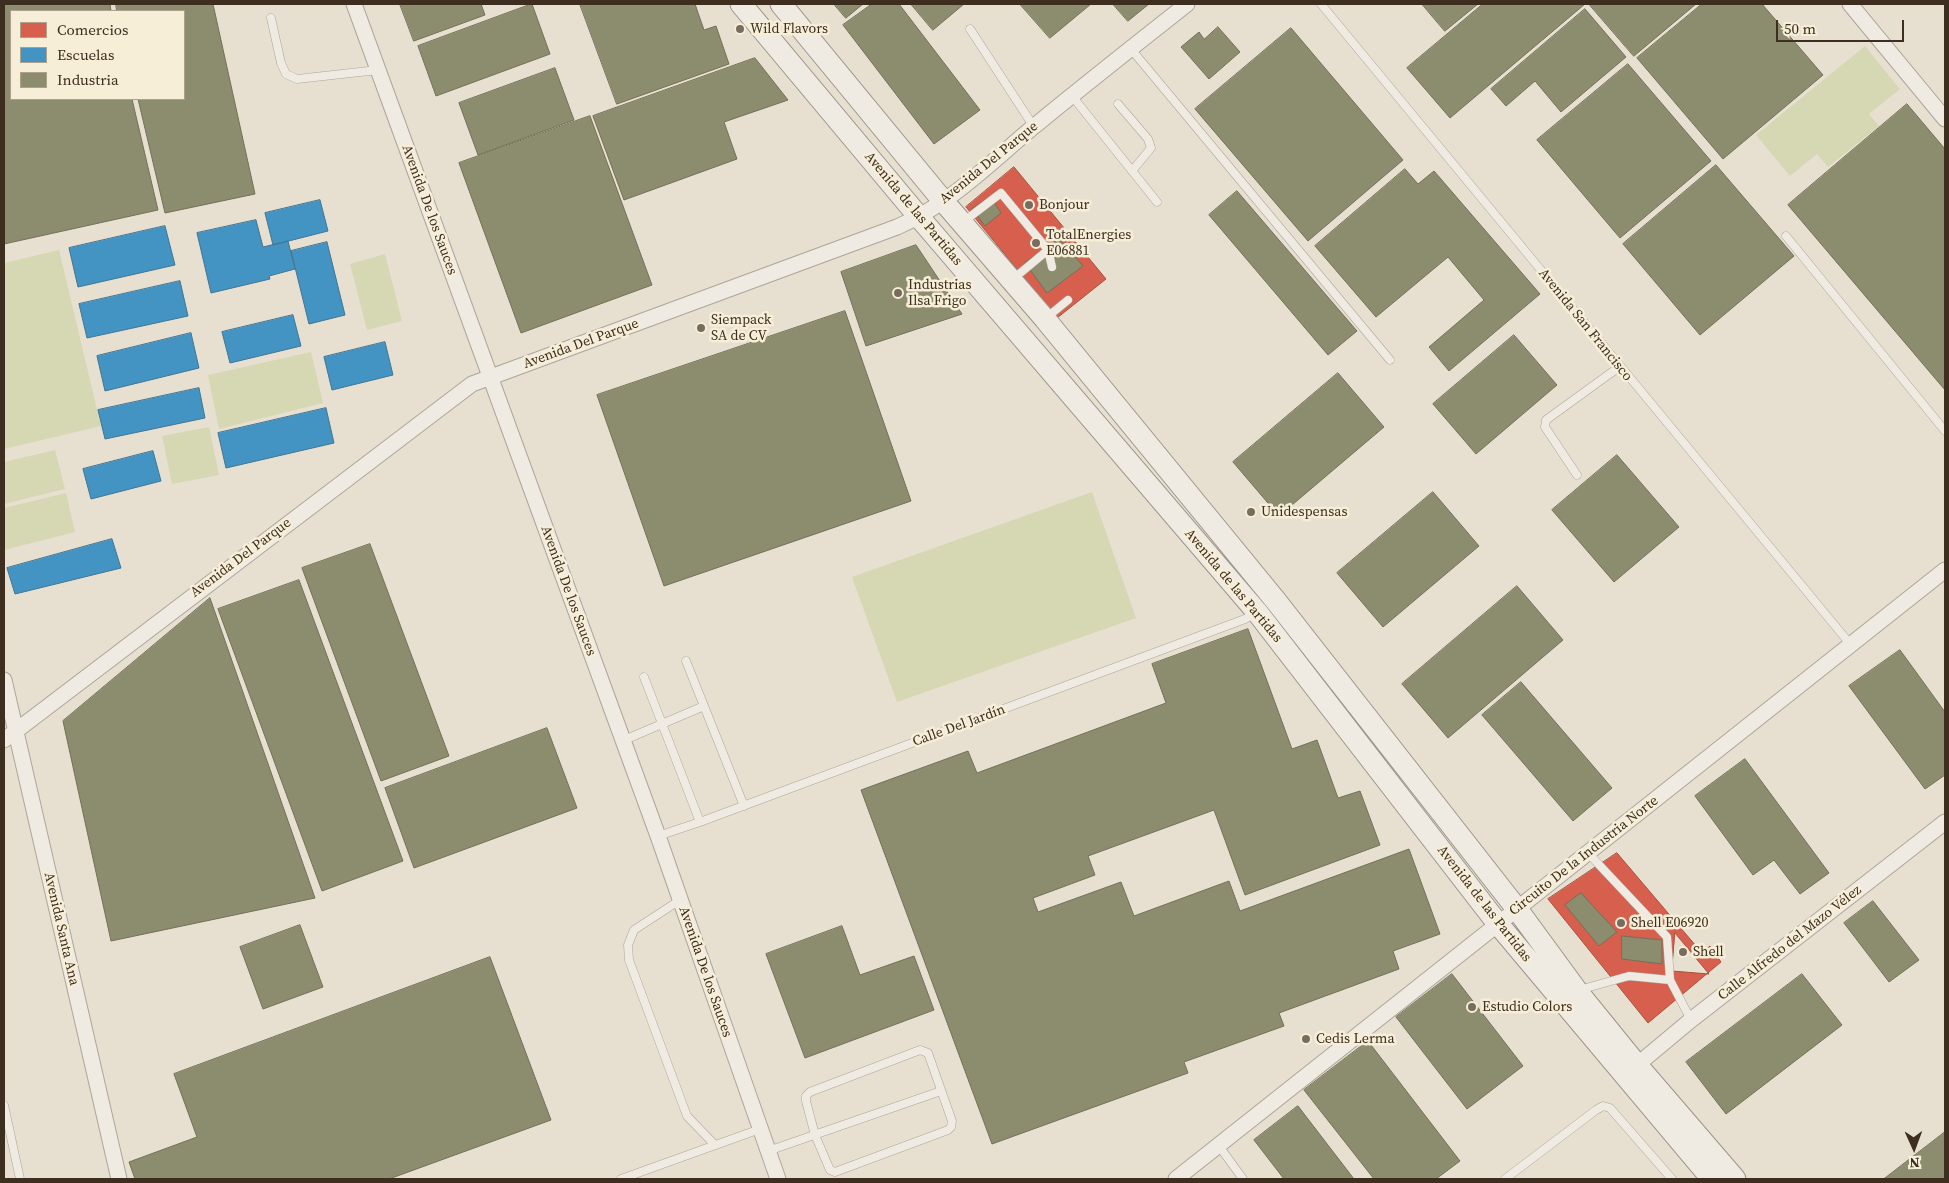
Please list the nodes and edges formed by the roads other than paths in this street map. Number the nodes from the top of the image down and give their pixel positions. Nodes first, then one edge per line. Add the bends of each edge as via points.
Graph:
1 (354, 4) edge
2 (741, 4) edge
3 (781, 4) edge
4 (1187, 4) edge
5 (1321, 4) edge
6 (1850, 4) edge
7 (271, 18) dead end
8 (970, 29) dead end
9 (1131, 49) junction
10 (378, 70) junction
11 (1072, 96) junction
12 (1118, 104) dead end
13 (1945, 119) edge
14 (1034, 126) junction
15 (1132, 171) junction
16 (944, 202) junction
17 (1157, 202) dead end
18 (919, 217) junction
19 (964, 222) junction
20 (1786, 236) dead end
21 (1048, 250) junction
22 (1052, 267) dead end
23 (1011, 280) junction
24 (1068, 300) dead end
25 (1045, 319) junction
26 (1390, 360) dead end
27 (1619, 366) junction
28 (490, 377) junction
29 (1945, 431) edge
30 (1577, 476) dead end
31 (1945, 570) edge
32 (1257, 612) junction
33 (1851, 645) junction
34 (686, 661) dead end
35 (644, 677) dead end
36 (4, 680) edge
37 (704, 706) junction
38 (662, 724) junction
39 (9, 735) edge
40 (622, 741) junction
41 (744, 806) junction
42 (700, 822) junction
43 (1945, 822) edge
44 (658, 836) junction
45 (1588, 853) junction
46 (680, 900) junction
47 (1517, 909) junction
48 (1498, 924) junction
49 (1670, 980) junction
50 (1577, 990) junction
51 (1692, 1020) junction
52 (1636, 1065) junction
53 (941, 1092) junction
54 (4, 1105) edge
55 (760, 1129) junction
56 (815, 1135) junction
57 (715, 1145) junction
58 (1219, 1146) junction
59 (768, 1151) junction
60 (20, 1179) edge
61 (119, 1179) edge
62 (621, 1179) edge
63 (778, 1179) edge
64 (1176, 1179) edge
65 (1243, 1179) edge
66 (1504, 1179) edge
67 (1672, 1179) edge
68 (1712, 1179) edge
69 (1734, 1179) edge

1 - 10 street, Avenida De los Sauces
2 - 18 main road, Avenida de las Partidas
3 - 16 main road, Avenida de las Partidas
4 - 9 street, Avenida Del Parque
5 - 27 lane, Avenida San Francisco
6 - 13 street
7 - 10 lane via 286,74 297,79
8 - 14 lane
9 - 11 street, Avenida Del Parque
9 - 26 lane
10 - 28 street, Avenida De los Sauces
11 - 14 street, Avenida Del Parque
11 - 15 lane
12 - 15 lane via 1148,139 1151,148
14 - 16 street, Avenida Del Parque
15 - 17 lane
16 - 18 street, Avenida Del Parque
16 - 19 main road, Avenida de las Partidas
18 - 28 street, Avenida Del Parque
18 - 32 main road, Avenida de las Partidas
19 - 21 lane via 1001,193
19 - 23 main road, Avenida de las Partidas
20 - 29 lane
21 - 22 lane
21 - 23 lane
23 - 25 main road, Avenida de las Partidas
24 - 25 lane
25 - 47 main road, Avenida de las Partidas via 1276,601
27 - 30 lane via 1546,420 1545,427
27 - 33 lane, Avenida San Francisco
28 - 39 street, Avenida Del Parque via 456,395
28 - 40 street, Avenida De los Sauces
31 - 33 street, Circuito De la Industria Norte
32 - 41 lane, Calle Del Jardín
32 - 48 main road, Avenida de las Partidas
33 - 45 street, Circuito De la Industria Norte
34 - 37 lane
35 - 38 lane
36 - 39 street, Avenida Santa Ana
37 - 38 lane
37 - 41 lane
38 - 40 lane
38 - 42 lane
39 - 61 street, Avenida Santa Ana
40 - 44 street, Avenida De los Sauces
41 - 42 lane, Calle Del Jardín
42 - 44 lane, Calle Del Jardín
43 - 51 street, Calle Alfredo del Mazo Vélez
44 - 46 street, Avenida De los Sauces
45 - 47 street, Circuito De la Industria Norte
45 - 49 lane via 1667,937
46 - 55 street, Avenida De los Sauces
46 - 57 lane via 634,930 628,945 629,960 687,1116
47 - 48 street, Circuito De la Industria Norte
47 - 50 main road, Avenida de las Partidas
48 - 58 street, Circuito De la Industria Norte
48 - 68 main road, Avenida de las Partidas
49 - 50 lane via 1629,976
49 - 51 lane
50 - 52 main road, Avenida de las Partidas
51 - 52 street, Calle Alfredo del Mazo Vélez
52 - 69 main road, Avenida de las Partidas
53 - 56 lane
53 - 56 lane via 952,1121 948,1130 835,1172 827,1166
53 - 56 lane via 928,1053 920,1050 810,1092 806,1101
54 - 60 lane
55 - 57 lane
55 - 59 street, Avenida De los Sauces
56 - 59 lane
57 - 62 lane
58 - 64 street, Circuito De la Industria Norte
58 - 65 lane
59 - 63 street, Avenida De los Sauces
66 - 67 lane via 1603,1106 1610,1108

